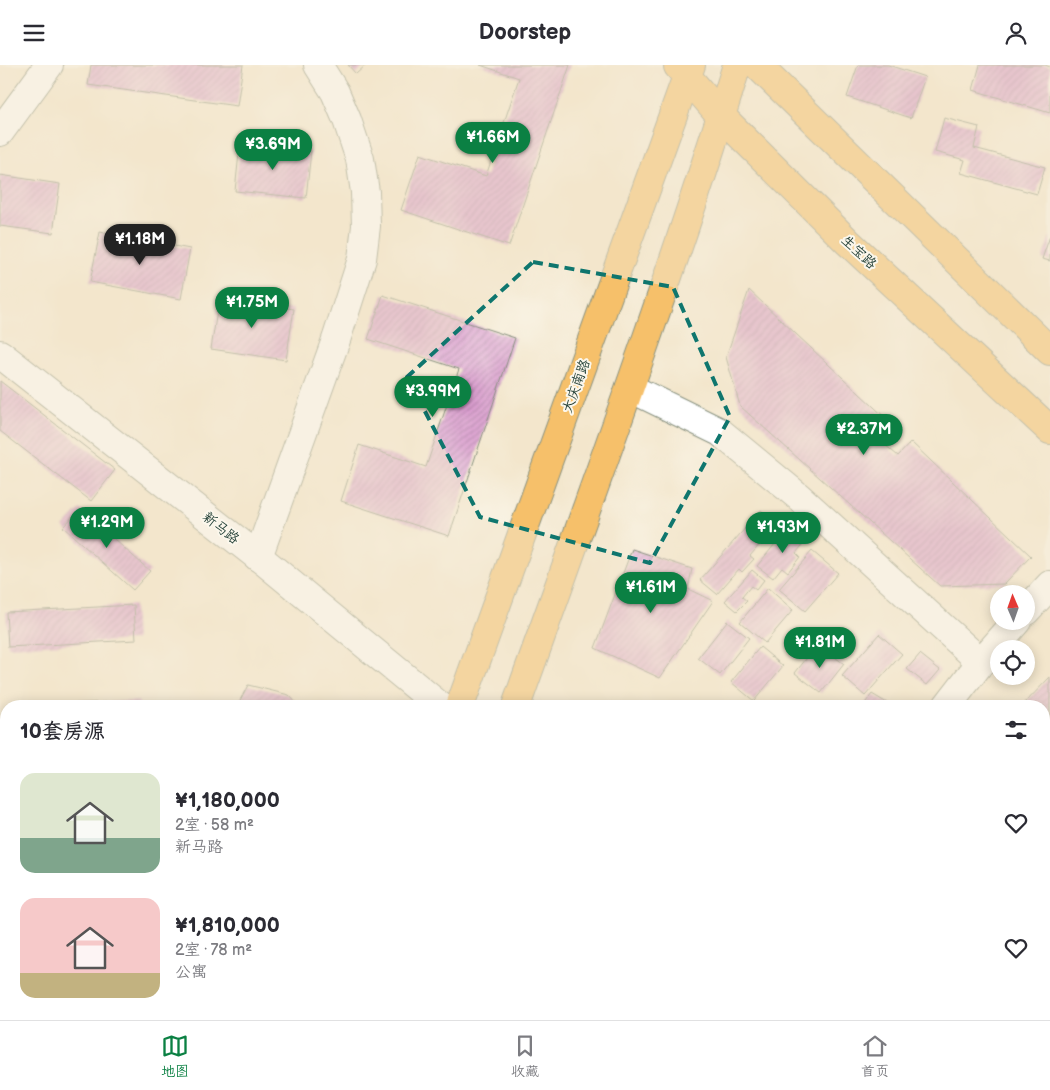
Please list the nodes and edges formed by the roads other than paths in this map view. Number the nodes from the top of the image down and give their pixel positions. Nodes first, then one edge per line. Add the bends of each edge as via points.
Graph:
1 (49, 65) edge
2 (318, 65) edge
3 (737, 65) edge
4 (757, 65) edge
5 (685, 69) edge
6 (721, 116) junction
7 (0, 132) edge
8 (1050, 351) edge
9 (0, 354) edge
10 (630, 388) junction
11 (1050, 430) edge
12 (258, 557) junction
13 (1050, 585) edge
14 (1035, 601) edge
15 (1010, 630) edge
16 (981, 662) junction
17 (433, 700) edge
18 (462, 700) edge
19 (518, 700) edge
20 (951, 700) edge

1 - 7 street
2 - 12 street via 335,93 360,159 366,226 362,259 338,337
3 - 6 main road
4 - 8 main road
5 - 6 main road, 生宝路
5 - 18 main road, 大庆南路
6 - 10 main road
6 - 11 main road, 生宝路 via 848,242
9 - 12 street, 新马路
10 - 16 street via 720,432 799,497
10 - 19 main road
12 - 17 street, 新马路
13 - 14 street
15 - 16 street
16 - 20 street

